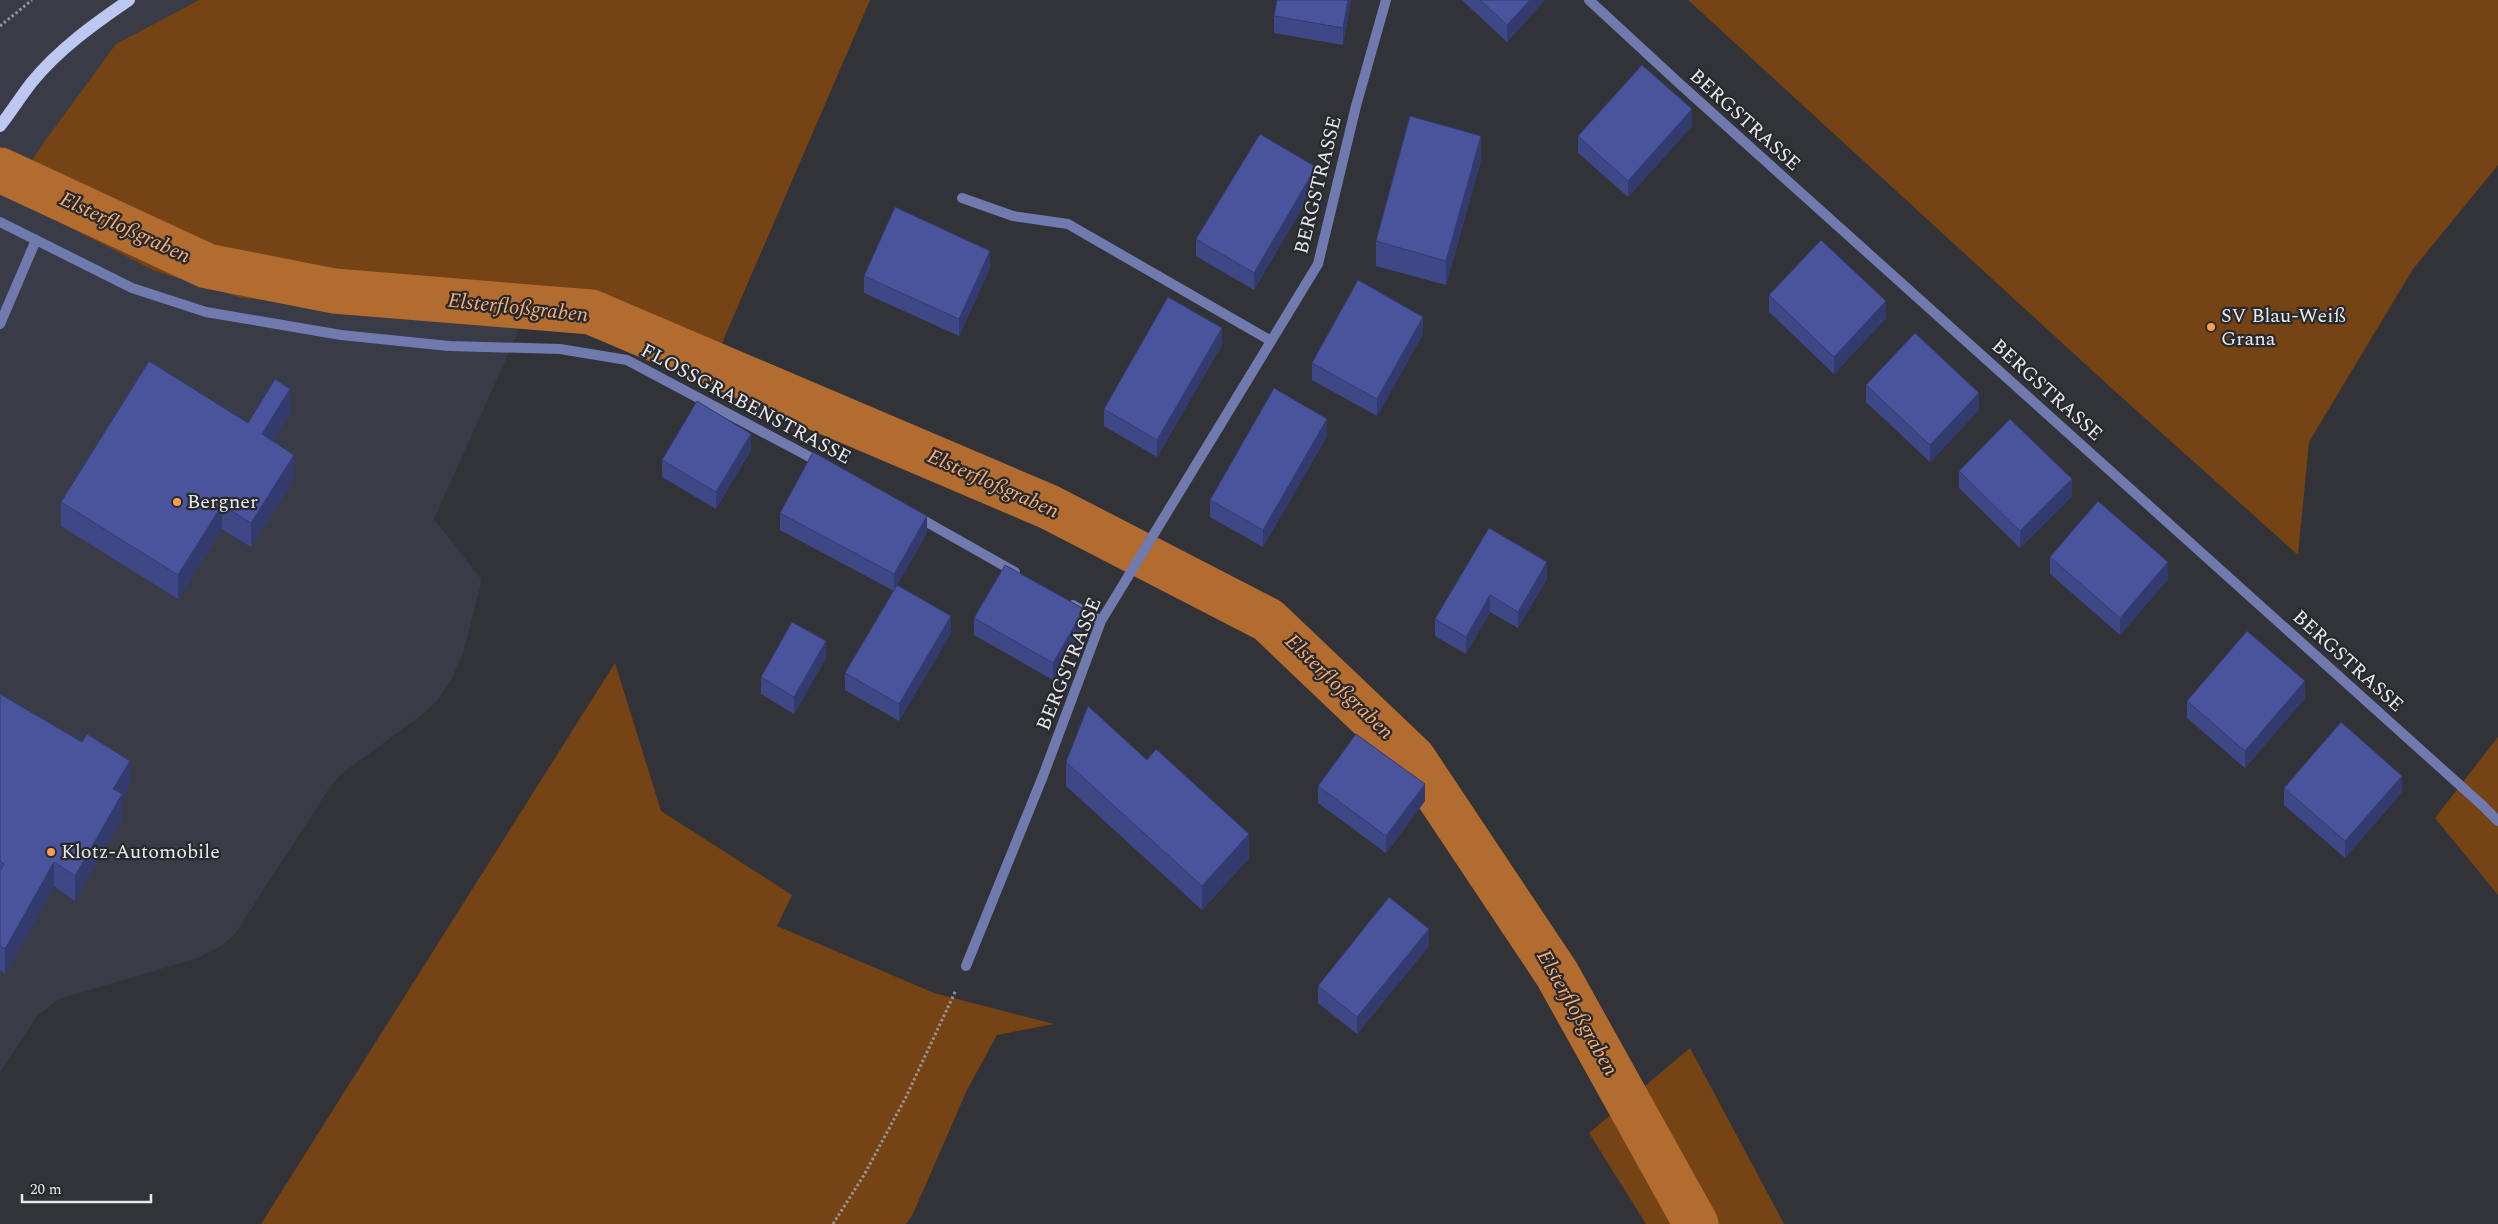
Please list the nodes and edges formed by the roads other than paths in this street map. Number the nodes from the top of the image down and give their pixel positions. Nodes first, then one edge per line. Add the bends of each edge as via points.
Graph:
1 (129, 0) edge
2 (1386, 0) edge
3 (1589, 0) edge
4 (0, 125) edge
5 (962, 198) dead end
6 (0, 222) edge
7 (36, 240) junction
8 (0, 324) edge
9 (1271, 341) junction
10 (829, 467) edge
11 (906, 510) edge
12 (1025, 577) edge
13 (1067, 601) edge
14 (1102, 620) junction
15 (2498, 821) edge
16 (966, 966) road end

1 - 4 main road via 62,50 32,82
2 - 9 street, BERGSTRASSE via 1356,106 1318,264
3 - 15 street, BERGSTRASSE
5 - 9 street via 1013,216 1068,224
6 - 7 street, FLOSSGRABENSTRASSE
7 - 8 street
7 - 10 street, FLOSSGRABENSTRASSE via 132,288 206,312 340,335 449,346 560,349 627,360
9 - 14 street, BERGSTRASSE
11 - 12 street
13 - 14 street
14 - 16 street, BERGSTRASSE

